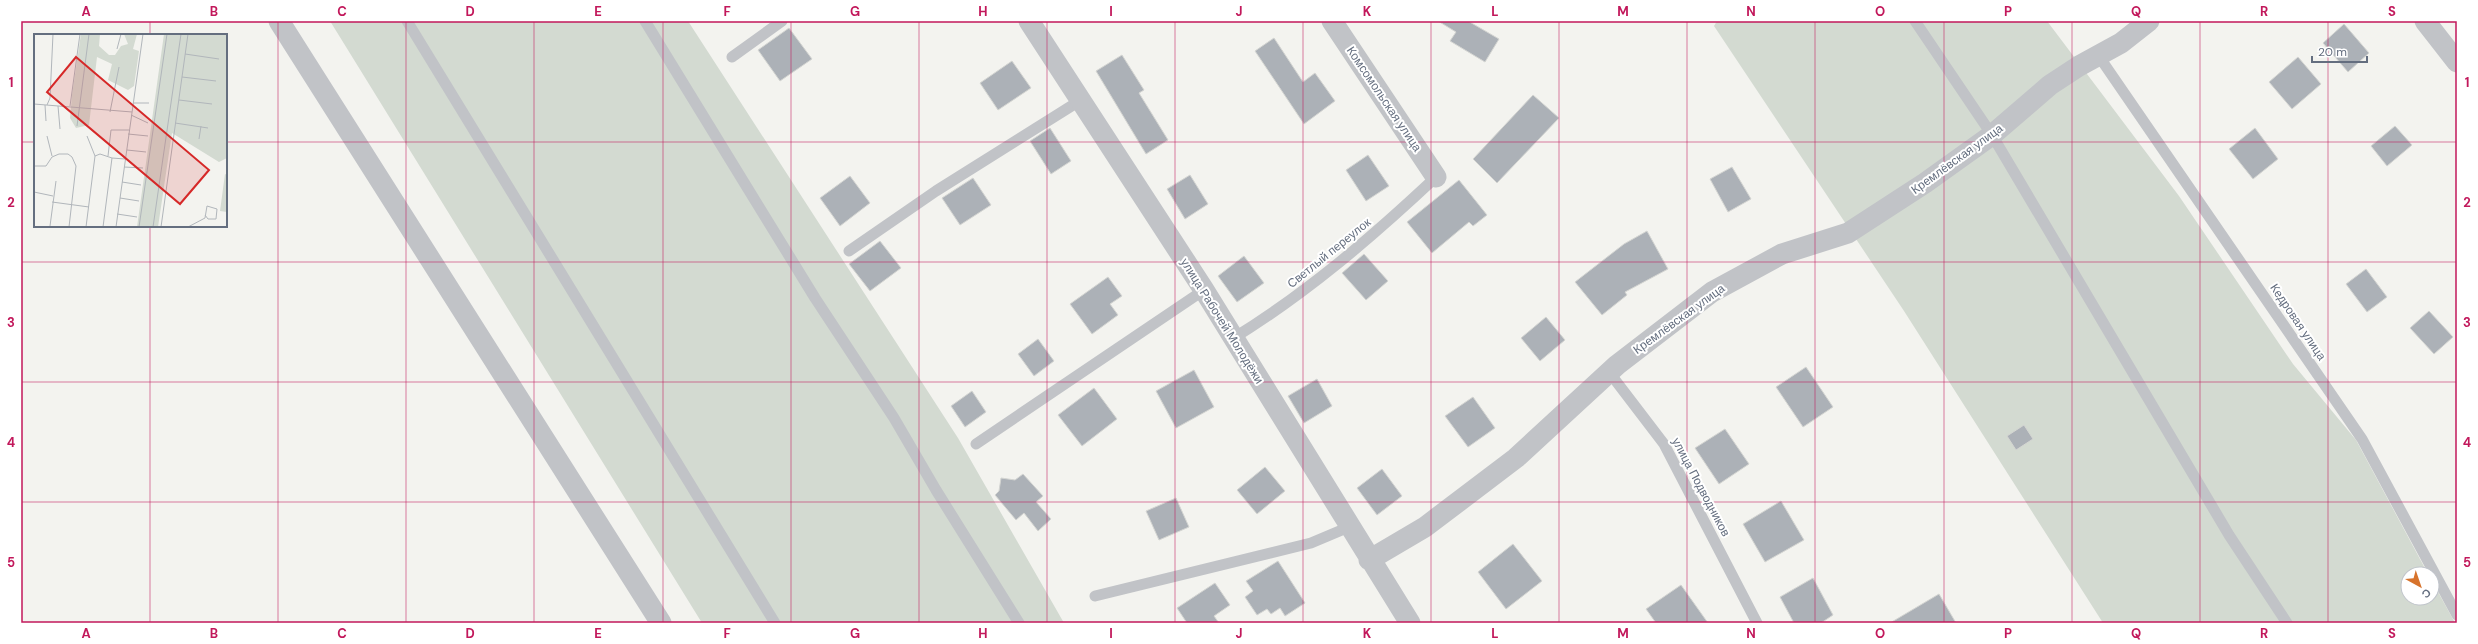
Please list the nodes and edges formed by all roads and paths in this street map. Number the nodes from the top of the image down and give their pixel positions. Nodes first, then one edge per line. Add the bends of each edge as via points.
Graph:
1 (279, 21) edge
2 (407, 21) edge
3 (646, 21) edge
4 (782, 21) edge
5 (1030, 21) edge
6 (1332, 21) edge
7 (1915, 21) edge
8 (2149, 21) edge
9 (2425, 21) edge
10 (2098, 55) junction
11 (732, 57) dead end
12 (2457, 62) edge
13 (1081, 100) junction
14 (1992, 135) junction
15 (1436, 177) joint
16 (849, 251) dead end
17 (1204, 290) junction
18 (1232, 339) junction
19 (1609, 372) junction
20 (976, 444) dead end
21 (1349, 527) junction
22 (1370, 560) junction
23 (1095, 596) dead end
24 (2457, 615) edge
25 (661, 623) edge
26 (775, 623) edge
27 (1019, 623) edge
28 (1410, 623) edge
29 (1757, 623) edge
30 (2287, 623) edge

1 - 25 street
2 - 26 lane
3 - 27 lane via 799,272 894,418
4 - 11 lane
5 - 13 street, улица Рабочей Молодёжи
6 - 15 street, Комсомольская улица
7 - 14 lane
8 - 10 street, Кремлёвская улица via 2121,43
9 - 12 street
10 - 14 street, Кремлёвская улица via 2050,85
10 - 24 lane, Кедровая улица via 2362,439
13 - 16 lane via 936,191
13 - 17 street, улица Рабочей Молодёжи
14 - 19 street, Кремлёвская улица via 1848,233 1782,254 1712,292
14 - 30 lane via 2229,535
15 - 18 lane, Светлый переулок via 1322,278 1272,315
17 - 18 street, улица Рабочей Молодёжи
17 - 20 lane
18 - 21 street, улица Рабочей Молодёжи
19 - 22 street, Кремлёвская улица via 1516,458 1425,527
19 - 29 lane, улица Подводников via 1664,444
21 - 22 street, улица Рабочей Молодёжи
21 - 23 lane via 1311,543
22 - 28 street, улица Рабочей Молодёжи

